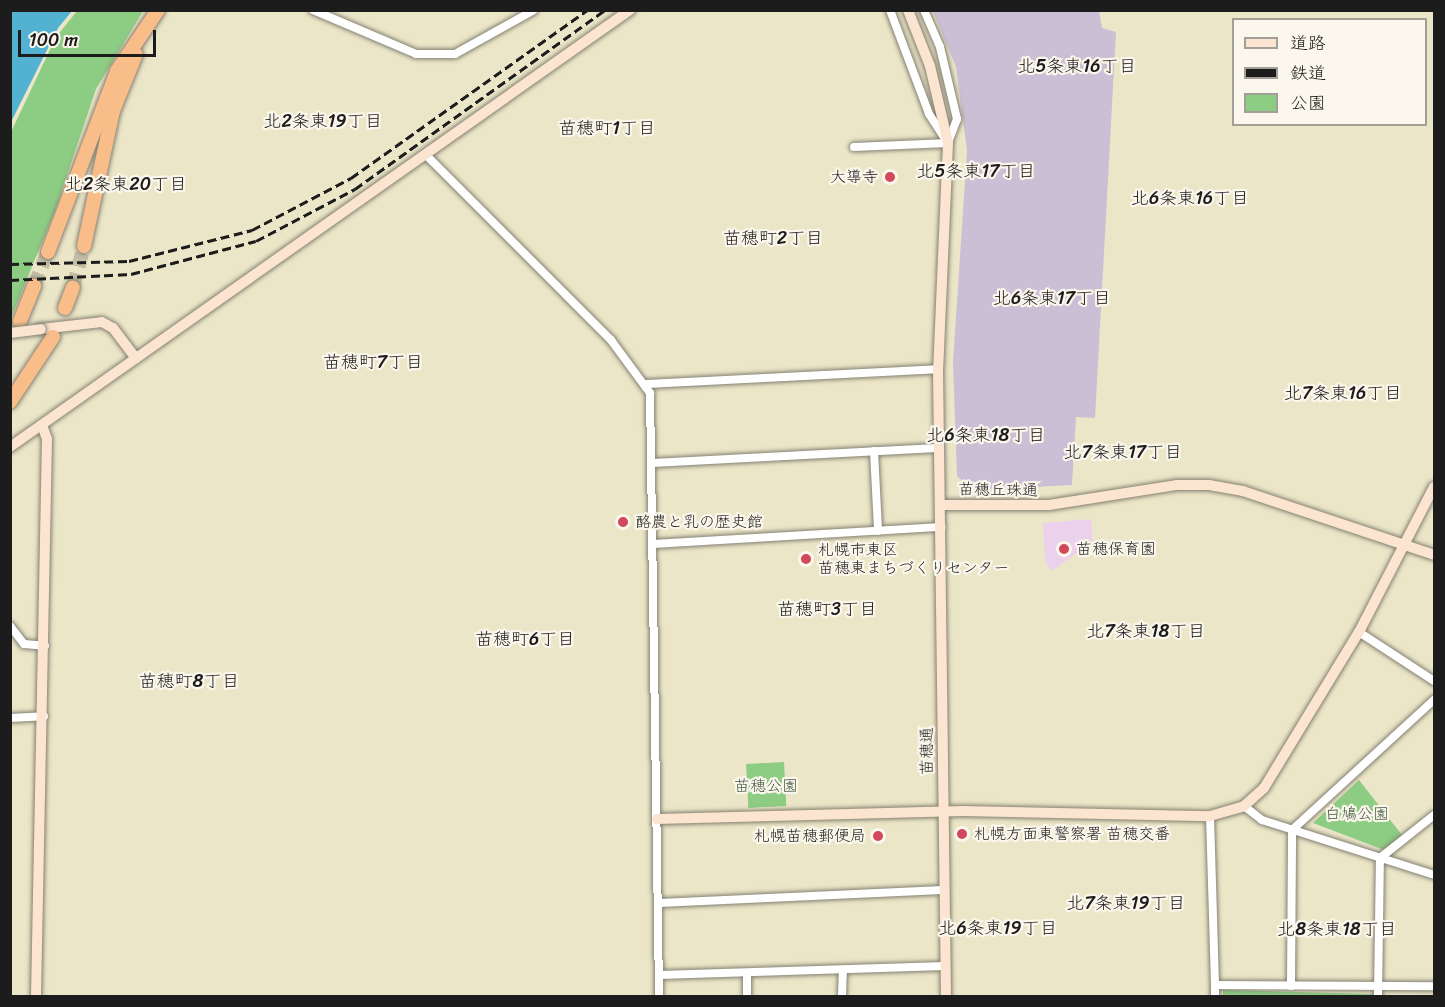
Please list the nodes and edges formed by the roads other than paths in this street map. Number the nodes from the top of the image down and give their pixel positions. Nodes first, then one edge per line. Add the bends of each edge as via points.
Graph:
1 (158, 10) edge
2 (313, 10) edge
3 (534, 10) edge
4 (630, 10) edge
5 (890, 10) edge
6 (908, 10) edge
7 (924, 10) edge
8 (148, 25) junction
9 (948, 143) junction
10 (854, 147) dead end
11 (426, 155) junction
12 (84, 246) tunnel mouth
13 (48, 252) tunnel mouth
14 (34, 286) tunnel mouth
15 (73, 287) tunnel mouth
16 (65, 308) dead end
17 (20, 321) dead end
18 (10, 333) edge
19 (47, 333) junction
20 (136, 358) junction
21 (938, 369) junction
22 (646, 384) junction
23 (10, 402) edge
24 (42, 425) junction
25 (10, 447) edge
26 (939, 448) junction
27 (874, 451) junction
28 (652, 463) junction
29 (1434, 487) edge
30 (941, 505) junction
31 (941, 527) junction
32 (878, 531) junction
33 (653, 544) junction
34 (1405, 545) junction
35 (1434, 555) edge
36 (10, 626) edge
37 (1359, 632) junction
38 (45, 646) junction
39 (1434, 681) edge
40 (1434, 700) edge
41 (44, 716) junction
42 (10, 718) edge
43 (1244, 806) junction
44 (944, 812) junction
45 (1434, 815) edge
46 (1210, 816) junction
47 (657, 819) junction
48 (1292, 830) junction
49 (1380, 858) junction
50 (1434, 875) edge
51 (944, 890) junction
52 (658, 903) junction
53 (945, 966) junction
54 (843, 970) junction
55 (747, 974) junction
56 (659, 975) junction
57 (1378, 984) junction
58 (1215, 985) junction
59 (1291, 986) junction
60 (1434, 986) edge
61 (36, 996) edge
62 (659, 996) edge
63 (747, 996) edge
64 (842, 996) edge
65 (946, 996) edge
66 (1215, 996) edge
67 (1378, 996) edge

1 - 8 highway
2 - 3 street via 416,54 455,54
4 - 11 street
5 - 9 street via 929,114
6 - 9 street, 苗穂丘珠通 via 930,66
7 - 9 street via 940,47 957,119
8 - 12 highway via 112,111
8 - 13 highway via 117,71
9 - 10 street
9 - 21 street, 苗穂丘珠通
11 - 20 street
11 - 22 street via 611,339
14 - 17 highway
15 - 16 highway
18 - 19 street, bridge
19 - 20 street via 102,322 113,328
19 - 23 highway
20 - 24 street
21 - 22 street
21 - 26 street, 苗穂丘珠通
22 - 28 street via 653,407
24 - 25 street
24 - 38 street via 47,439
26 - 27 street
26 - 30 street, 苗穂丘珠通
27 - 28 street
27 - 32 street
28 - 33 street
29 - 34 street
30 - 31 street, 苗穂通
30 - 34 street, 苗穂丘珠通 via 1049,505 1177,485 1209,486 1243,491
31 - 32 street
31 - 44 street, 苗穂通
32 - 33 street
33 - 47 street
34 - 35 street, 苗穂丘珠通
34 - 37 street
36 - 38 street via 24,644
37 - 39 street
37 - 43 street via 1264,788
38 - 41 street
40 - 48 street
41 - 42 street
41 - 61 street
43 - 46 street
43 - 48 street
44 - 46 street
44 - 47 street
44 - 51 street, 苗穂通
45 - 49 street
46 - 58 street
47 - 52 street
48 - 49 street
48 - 59 street
49 - 50 street
49 - 57 street
51 - 52 street
51 - 53 street, 苗穂通
52 - 56 street
53 - 54 street
53 - 65 street, 苗穂通
54 - 55 street
54 - 64 street
55 - 56 street
55 - 63 street
56 - 62 street
57 - 59 street
57 - 60 street
57 - 67 street
58 - 59 street
58 - 66 street

